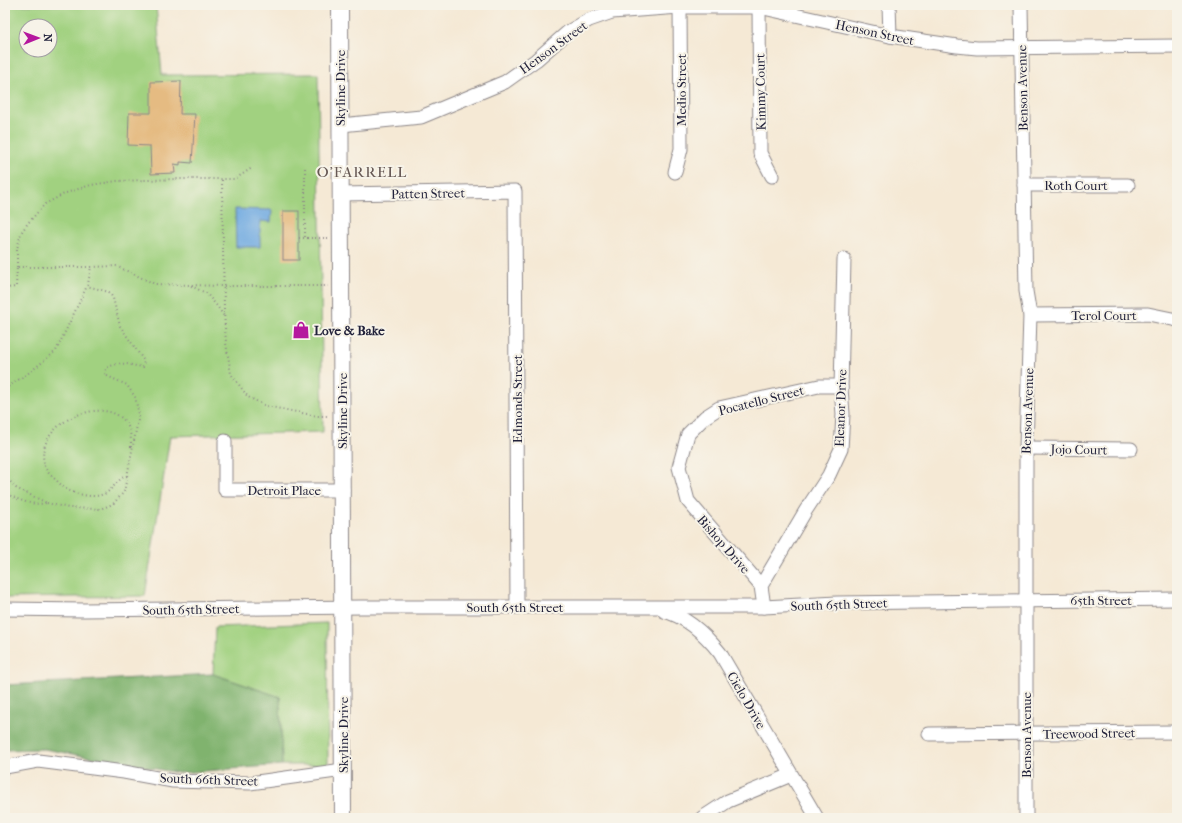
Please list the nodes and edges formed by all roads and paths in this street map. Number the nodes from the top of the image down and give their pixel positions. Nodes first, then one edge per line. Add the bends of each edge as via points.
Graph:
1 (340, 5) edge
2 (889, 5) edge
3 (1021, 5) edge
4 (759, 6) edge
5 (680, 7) junction
6 (890, 36) junction
7 (1177, 46) edge
8 (1021, 47) junction
9 (341, 125) junction
10 (252, 168) dead end
11 (305, 168) dead end
12 (675, 172) dead end
13 (772, 176) dead end
14 (222, 180) junction
15 (1024, 185) junction
16 (1128, 185) dead end
17 (515, 191) joint
18 (341, 194) junction
19 (299, 238) dead end
20 (305, 238) junction
21 (341, 238) junction
22 (844, 259) dead end
23 (17, 267) junction
24 (91, 267) junction
25 (87, 286) junction
26 (190, 286) junction
27 (224, 286) junction
28 (341, 286) junction
29 (5, 288) edge
30 (1030, 315) junction
31 (224, 317) junction
32 (1177, 320) edge
33 (5, 388) edge
34 (841, 388) junction
35 (342, 416) junction
36 (225, 441) dead end
37 (1026, 448) junction
38 (1131, 449) dead end
39 (132, 451) junction
40 (5, 476) edge
41 (127, 476) junction
42 (343, 490) junction
43 (5, 493) edge
44 (688, 501) joint
45 (47, 503) junction
46 (761, 586) junction
47 (1177, 600) edge
48 (1026, 601) junction
49 (517, 607) junction
50 (764, 607) junction
51 (343, 608) junction
52 (652, 608) junction
53 (5, 609) edge
54 (1177, 732) edge
55 (929, 734) dead end
56 (1026, 734) junction
57 (5, 767) edge
58 (343, 770) junction
59 (791, 775) junction
60 (343, 818) edge
61 (702, 818) edge
62 (817, 818) edge
63 (1026, 818) edge

1 - 9 main road, Skyline Drive
2 - 6 street
3 - 8 street, Benson Avenue
4 - 5 street, Henson Street
4 - 6 street, Henson Street
4 - 13 street, Kimmy Court via 760,153
5 - 9 street, Henson Street via 612,12 589,20 568,32 536,60 505,82 422,117
5 - 12 street, Medio Street via 681,149
6 - 8 street, Henson Street via 977,48
7 - 8 street, Henson Street
8 - 15 street, Benson Avenue
9 - 18 main road, Skyline Drive
10 - 14 path via 235,179
11 - 20 path
14 - 23 path via 117,181 91,185 66,193 46,204 24,228 17,249
14 - 27 path
15 - 16 street, Roth Court
15 - 30 street, Benson Avenue via 1026,291
17 - 18 street, Patten Street
17 - 49 street, Edmonds Street
18 - 21 main road, Skyline Drive
19 - 20 path
20 - 21 path
21 - 28 main road, Skyline Drive
22 - 34 street, Eleanor Drive
23 - 24 path
23 - 29 path via 16,287
24 - 25 path
24 - 26 path via 116,266 155,284
25 - 33 path via 56,351
25 - 39 path via 109,292 120,326 144,361 143,367 124,362 112,365 106,368 105,375 127,385 135,397 139,415
26 - 27 path
26 - 31 path via 206,293
27 - 28 path
27 - 31 path
28 - 35 main road, Skyline Drive
30 - 32 street, Terol Court via 1148,314
30 - 37 street, Benson Avenue
31 - 35 path via 231,374 248,397 266,406 317,416
34 - 44 street, Pocatello Street via 819,386 719,408 705,417 688,434 679,467
34 - 46 street, Eleanor Drive via 841,449 829,476
35 - 42 main road, Skyline Drive
36 - 42 street, Detroit Place via 225,490
37 - 38 street, Jojo Court
37 - 48 street, Benson Avenue
39 - 41 path
39 - 41 path via 130,432 124,422 117,414 105,410 77,416 55,428 46,440 43,455 46,471 67,490 88,496 101,496
40 - 45 path via 16,488
41 - 45 path via 124,492 113,504 100,509 69,508
42 - 51 main road, Skyline Drive
43 - 45 path via 22,502 38,505
44 - 46 street, Bishop Drive
46 - 50 street
47 - 48 street, 65th Street
48 - 50 street, South 65th Street via 837,603
48 - 56 street, Benson Avenue
49 - 51 street, South 65th Street
49 - 52 street, South 65th Street
50 - 52 street, South 65th Street
51 - 53 street, South 65th Street
51 - 58 main road, Skyline Drive
52 - 59 street, Cielo Drive via 674,614 690,623 712,643
54 - 56 street, Treewood Street
55 - 56 street, Treewood Street
56 - 63 street, Benson Avenue
57 - 58 street, South 66th Street via 38,761 173,781 250,783
58 - 60 main road, Skyline Drive
59 - 61 street via 728,801
59 - 62 street, Cielo Drive

